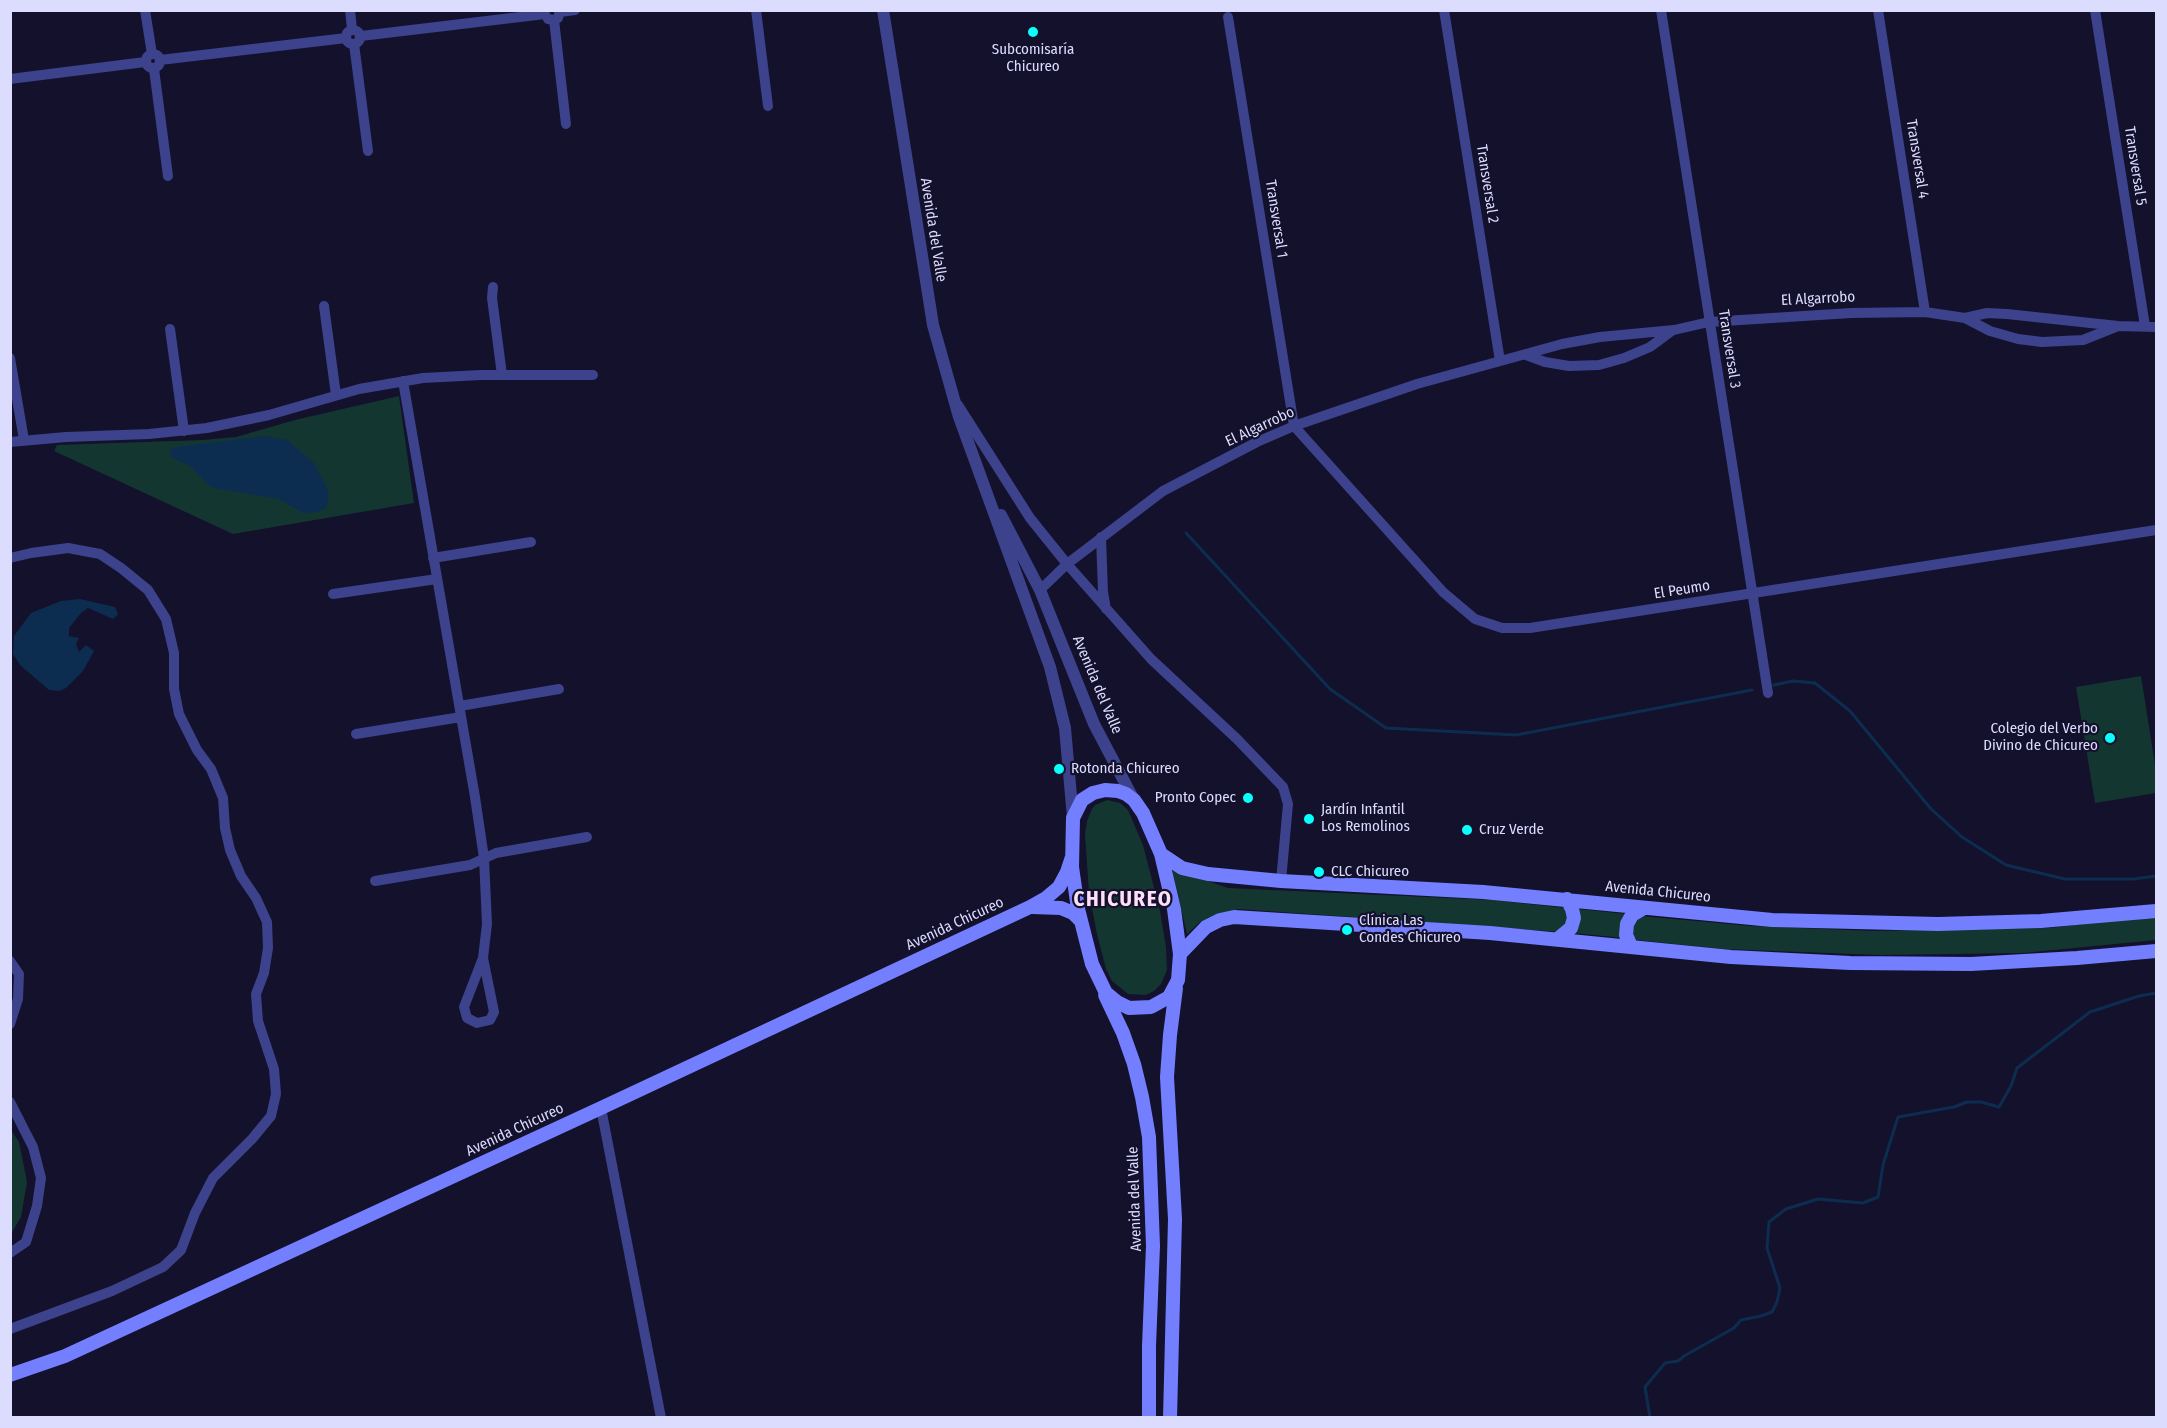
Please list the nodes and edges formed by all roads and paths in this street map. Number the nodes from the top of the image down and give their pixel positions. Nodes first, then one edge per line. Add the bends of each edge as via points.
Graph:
1 (146, 10) edge
2 (350, 10) edge
3 (575, 10) edge
4 (756, 10) edge
5 (883, 10) edge
6 (1444, 10) edge
7 (1661, 10) edge
8 (1878, 10) edge
9 (2095, 10) edge
10 (553, 13) edge
11 (1228, 17) dead end
12 (353, 37) junction
13 (153, 61) junction
14 (10, 79) edge
15 (768, 106) dead end
16 (566, 124) dead end
17 (368, 151) dead end
18 (168, 176) dead end
19 (493, 287) dead end
20 (324, 306) dead end
21 (1925, 312) junction
22 (1965, 318) junction
23 (1709, 322) junction
24 (2151, 326) edge
25 (2118, 327) junction
26 (170, 329) dead end
27 (1674, 330) junction
28 (1526, 355) junction
29 (10, 358) edge
30 (1500, 361) junction
31 (502, 375) junction
32 (593, 375) dead end
33 (403, 381) junction
34 (336, 395) junction
35 (952, 395) junction
36 (1294, 426) junction
37 (184, 431) junction
38 (24, 440) junction
39 (10, 442) edge
40 (971, 451) junction
41 (2157, 530) edge
42 (1101, 537) junction
43 (531, 542) dead end
44 (10, 558) edge
45 (433, 558) junction
46 (1067, 564) junction
47 (437, 579) junction
48 (1040, 590) junction
49 (333, 594) dead end
50 (1754, 594) junction
51 (1106, 609) junction
52 (559, 689) dead end
53 (1768, 693) dead end
54 (460, 712) junction
55 (356, 734) dead end
56 (1134, 800) junction
57 (1073, 818) junction
58 (587, 837) dead end
59 (1161, 854) junction
60 (1072, 857) junction
61 (484, 858) junction
62 (375, 881) dead end
63 (1281, 881) junction
64 (1567, 899) junction
65 (1030, 907) junction
66 (1644, 908) junction
67 (2157, 911) edge
68 (1080, 920) junction
69 (1559, 938) junction
70 (1631, 946) junction
71 (2157, 951) edge
72 (1180, 954) junction
73 (483, 958) junction
74 (10, 961) edge
75 (1176, 986) junction
76 (1102, 987) junction
77 (10, 1024) edge
78 (10, 1102) edge
79 (601, 1108) junction
80 (10, 1253) edge
81 (10, 1329) edge
82 (10, 1375) edge
83 (661, 1418) edge
84 (1149, 1418) edge
85 (1170, 1418) edge

1 - 13 street
2 - 12 street
3 - 10 street
4 - 15 street
5 - 35 street, Avenida del Valle via 926,289
6 - 30 street, Transversal 2
7 - 23 street, Transversal 3
8 - 21 street, Transversal 4
9 - 24 street, Transversal 5
10 - 12 street
10 - 16 street
11 - 36 street, Transversal 1
12 - 13 street
12 - 17 street
13 - 14 street
13 - 18 street
19 - 31 street
20 - 34 street
21 - 22 street, El Algarrobo
21 - 23 street, El Algarrobo via 1809,314
22 - 25 street via 2007,314
22 - 25 street via 1990,331 2042,342 2083,340
23 - 27 street, El Algarrobo
23 - 50 street, Transversal 3
24 - 25 street
26 - 37 street
27 - 28 street, El Algarrobo via 1600,337
27 - 28 street via 1650,347 1599,365 1569,366
28 - 30 street, El Algarrobo
29 - 38 street
30 - 36 street, El Algarrobo via 1417,384
31 - 32 street
31 - 33 street
33 - 34 street
33 - 45 street
34 - 37 street via 249,420
35 - 40 street, Avenida del Valle
35 - 46 street via 1030,518
36 - 42 street, El Algarrobo via 1163,491
36 - 50 street, El Peumo via 1443,592 1484,623 1511,629 1530,628
37 - 38 street
38 - 39 street
40 - 48 street, Avenida del Valle
40 - 57 street, Avenida del Valle via 1058,693 1068,747
41 - 50 street, El Peumo
42 - 46 street, El Algarrobo
42 - 51 street
43 - 45 street
44 - 81 street via 68,548 100,554 148,590 166,619 174,653 179,714 211,769 223,798 230,850 267,922 268,948 256,994 258,1021 274,1069 276,1094 271,1116 213,1178 181,1250 163,1267 112,1292
45 - 47 street
46 - 48 street, El Algarrobo
46 - 51 street
47 - 49 street
47 - 54 street
48 - 56 street, Avenida del Valle via 1094,724
50 - 53 street, Transversal 3
51 - 63 street via 1283,787 1288,804
52 - 54 street
54 - 55 street
54 - 61 street
56 - 57 main road via 1118,790 1099,791 1082,800
56 - 59 main road
57 - 60 main road, Avenida del Valle
58 - 61 street
59 - 63 main road, Avenida Chicureo via 1196,872
59 - 72 main road
60 - 65 main road, Avenida Chicureo via 1059,887
60 - 68 main road, Avenida del Valle
61 - 62 street via 470,865
61 - 73 street via 487,914
63 - 64 main road, Avenida Chicureo
64 - 66 main road, Avenida Chicureo
64 - 69 main road via 1574,918 1571,928
65 - 68 main road, Avenida Chicureo via 1056,907
65 - 79 main road, Avenida Chicureo
66 - 67 main road, Avenida Chicureo via 1772,920 1938,924 2042,921
66 - 70 main road via 1632,915 1627,924
68 - 76 main road, Avenida del Valle
69 - 70 main road
69 - 72 main road via 1234,917 1206,927
70 - 71 main road via 1773,960 1895,964 2024,962
72 - 75 main road
73 - 73 street via 464,1007 467,1018 477,1023 490,1020 494,1012
74 - 77 street via 19,974 18,999
75 - 76 main road via 1165,1001 1143,1009 1116,1002
75 - 85 main road via 1167,1077 1175,1218
76 - 84 main road, Avenida del Valle via 1134,1064 1149,1137 1153,1246
78 - 80 street via 33,1147 41,1178 26,1242
79 - 82 main road, Avenida Chicureo via 65,1356
79 - 83 street

